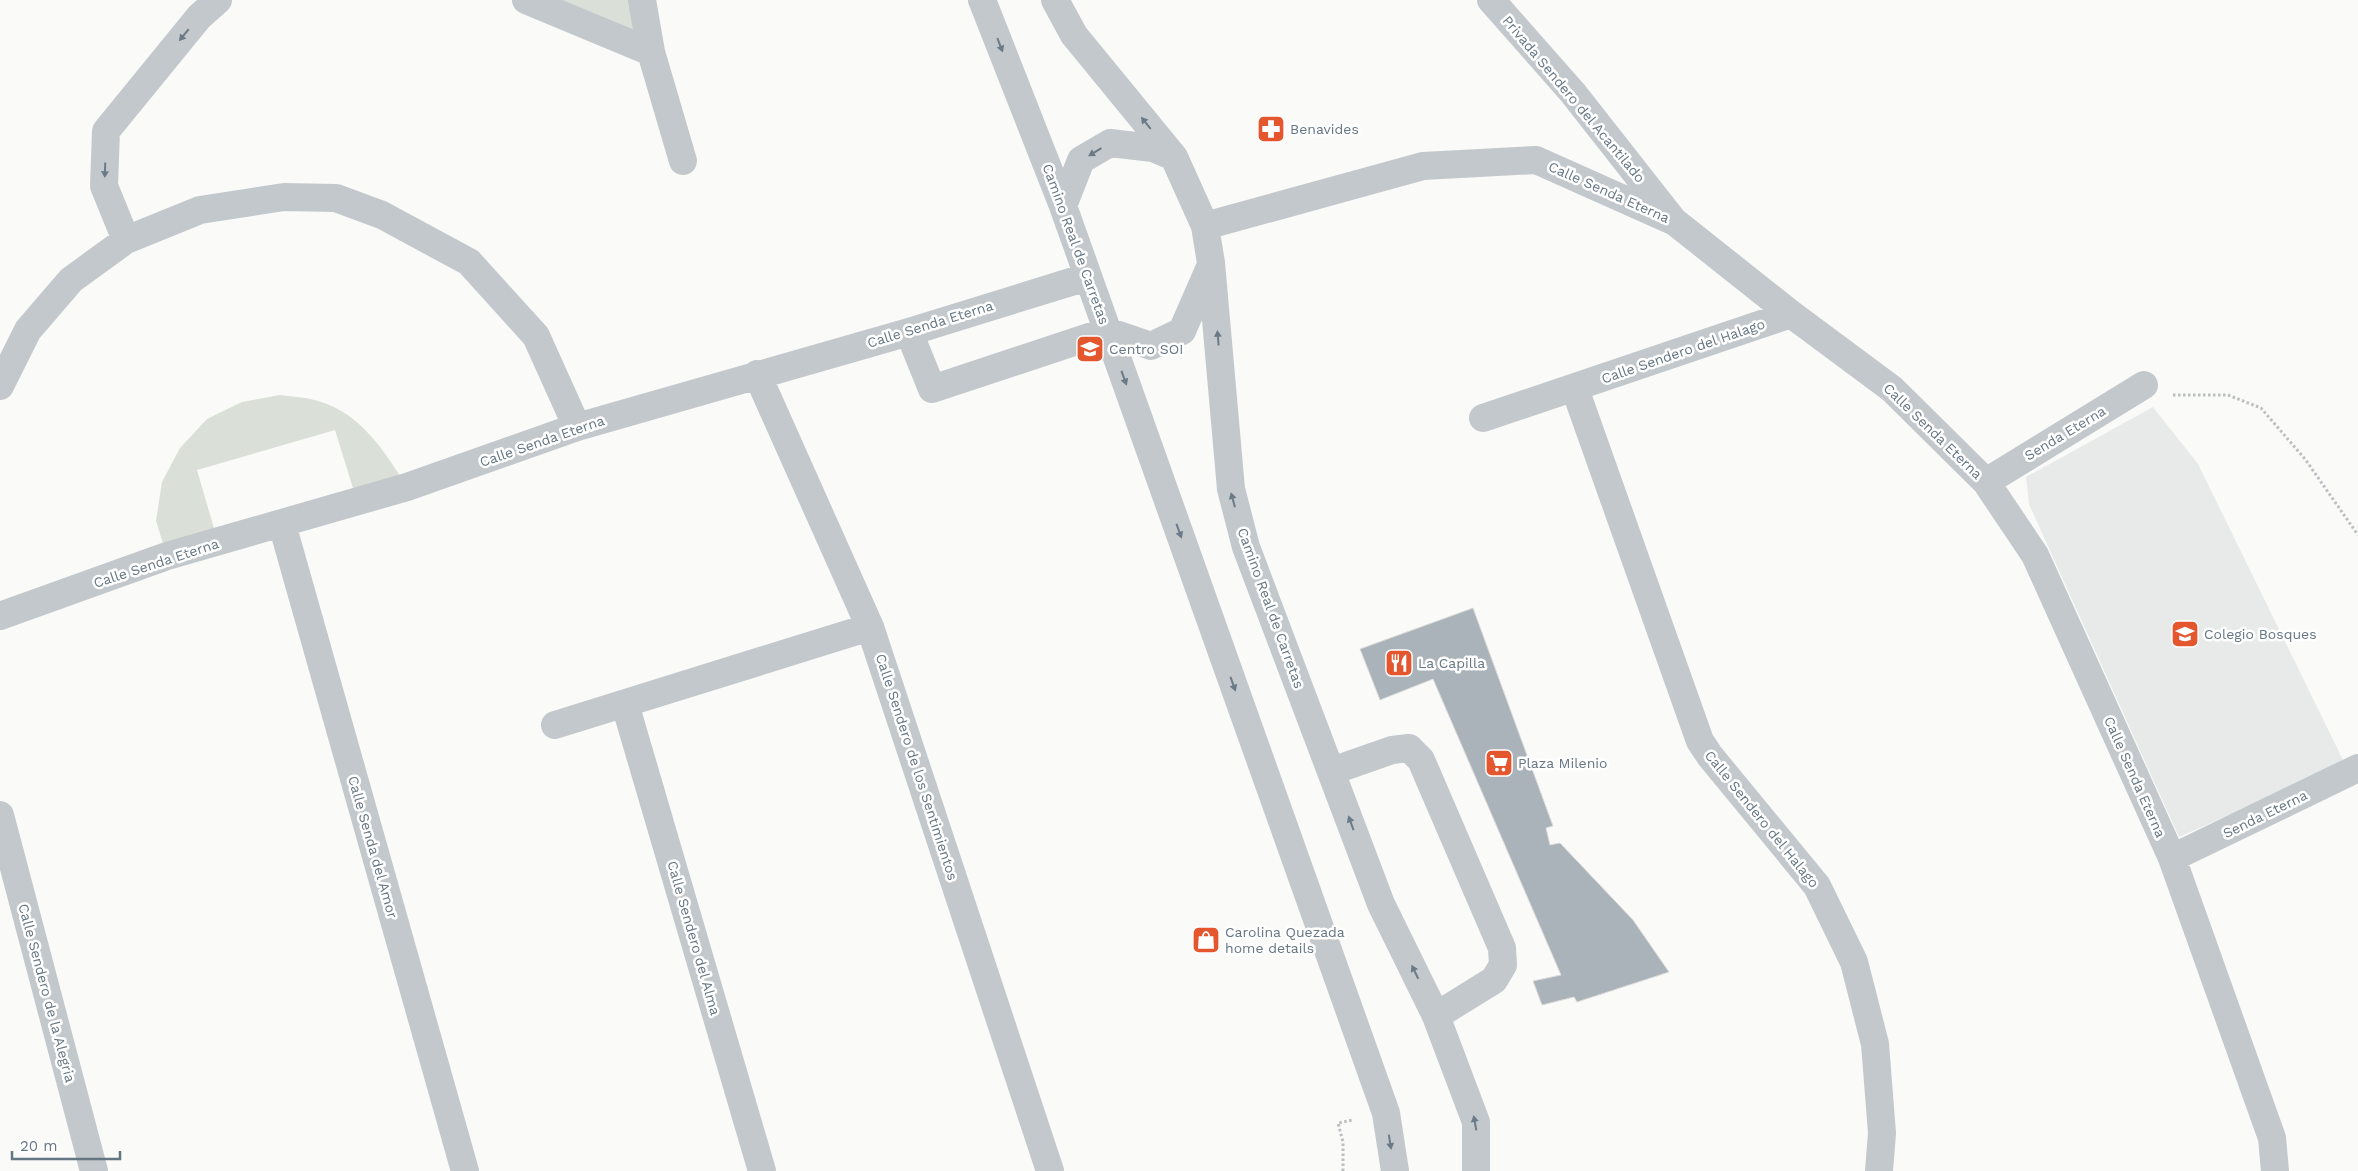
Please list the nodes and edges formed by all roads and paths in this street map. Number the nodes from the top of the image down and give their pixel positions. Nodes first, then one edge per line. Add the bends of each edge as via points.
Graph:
1 (218, 0) edge
2 (526, 0) edge
3 (642, 0) edge
4 (982, 0) edge
5 (1055, 0) edge
6 (1491, 0) edge
7 (652, 52) junction
8 (1174, 157) junction
9 (683, 161) dead end
10 (1064, 206) junction
11 (1675, 222) junction
12 (1204, 226) junction
13 (126, 240) junction
14 (1212, 263) junction
15 (1087, 276) junction
16 (1791, 314) junction
17 (1108, 331) junction
18 (909, 332) junction
19 (757, 374) junction
20 (2144, 385) joint
21 (0, 386) edge
22 (1575, 389) junction
23 (1483, 418) dead end
24 (577, 428) junction
25 (1986, 482) junction
26 (282, 524) junction
27 (2358, 535) edge
28 (0, 616) edge
29 (870, 627) junction
30 (625, 704) junction
31 (555, 725) dead end
32 (2358, 768) edge
33 (1332, 771) junction
34 (0, 815) edge
35 (2172, 858) junction
36 (1436, 1016) junction
37 (1386, 1113) junction
38 (94, 1171) edge
39 (465, 1171) edge
40 (762, 1171) edge
41 (1050, 1171) edge
42 (1343, 1171) edge
43 (1395, 1171) edge
44 (1476, 1171) edge
45 (1879, 1171) edge
46 (2276, 1171) edge

1 -> 13 street via 199,17 106,131 104,186
2 - 7 street
3 - 7 street
4 -> 10 street, Camino Real de Carretas
8 -> 5 street, Camino Real de Carretas via 1074,35
6 - 11 street, Privada Sendero del Acantilado via 1573,94
7 - 9 street
8 -> 10 street via 1153,148 1110,143 1081,160
8 - 12 street, Camino Real de Carretas
10 - 15 street, Camino Real de Carretas
11 - 12 street, Calle Senda Eterna via 1536,160 1423,166
11 - 16 street, Calle Senda Eterna
12 - 14 street, Camino Real de Carretas
13 - 21 street via 71,280 28,330
13 - 24 street via 200,210 284,197 336,198 382,214 469,262 536,336
14 - 17 street via 1182,331 1151,346
33 -> 14 street, Camino Real de Carretas via 1246,547 1231,489
15 - 17 street, Camino Real de Carretas
15 - 18 street, Calle Senda Eterna
16 - 22 street, Calle Sendero del Halago
16 - 25 street, Calle Senda Eterna via 1892,389
17 - 18 street via 932,389
17 -> 37 street, Camino Real de Carretas
18 - 19 street, Calle Senda Eterna
19 - 24 street, Calle Senda Eterna
19 - 29 street, Calle Sendero de los Sentimientos
20 - 25 street, Senda Eterna
20 - 27 path via 2170,395 2228,394 2262,408 2305,460
22 - 23 street, Calle Sendero del Halago
22 - 45 street, Calle Sendero del Halago via 1700,741 1818,886 1854,962 1874,1044 1882,1133
24 - 26 street, Calle Senda Eterna via 407,487
25 - 35 street, Calle Senda Eterna via 2035,554
26 - 28 street, Calle Senda Eterna via 167,556
26 - 39 street, Calle Senda del Amor
29 - 30 street
29 - 41 street, Calle Sendero de los Sentimientos
30 - 31 street
30 - 40 street, Calle Sendero del Alma
32 - 35 street, Senda Eterna
36 -> 33 street, Camino Real de Carretas via 1381,904
33 - 36 street via 1392,750 1409,748 1421,760 1502,948 1503,965 1494,980
34 - 38 street, Calle Sendero de la Alegria
35 - 46 street, Calle Senda Eterna via 2272,1138
44 -> 36 street, Camino Real de Carretas via 1476,1122
37 - 42 path via 1338,1123 1343,1142
37 -> 43 street, Camino Real de Carretas

